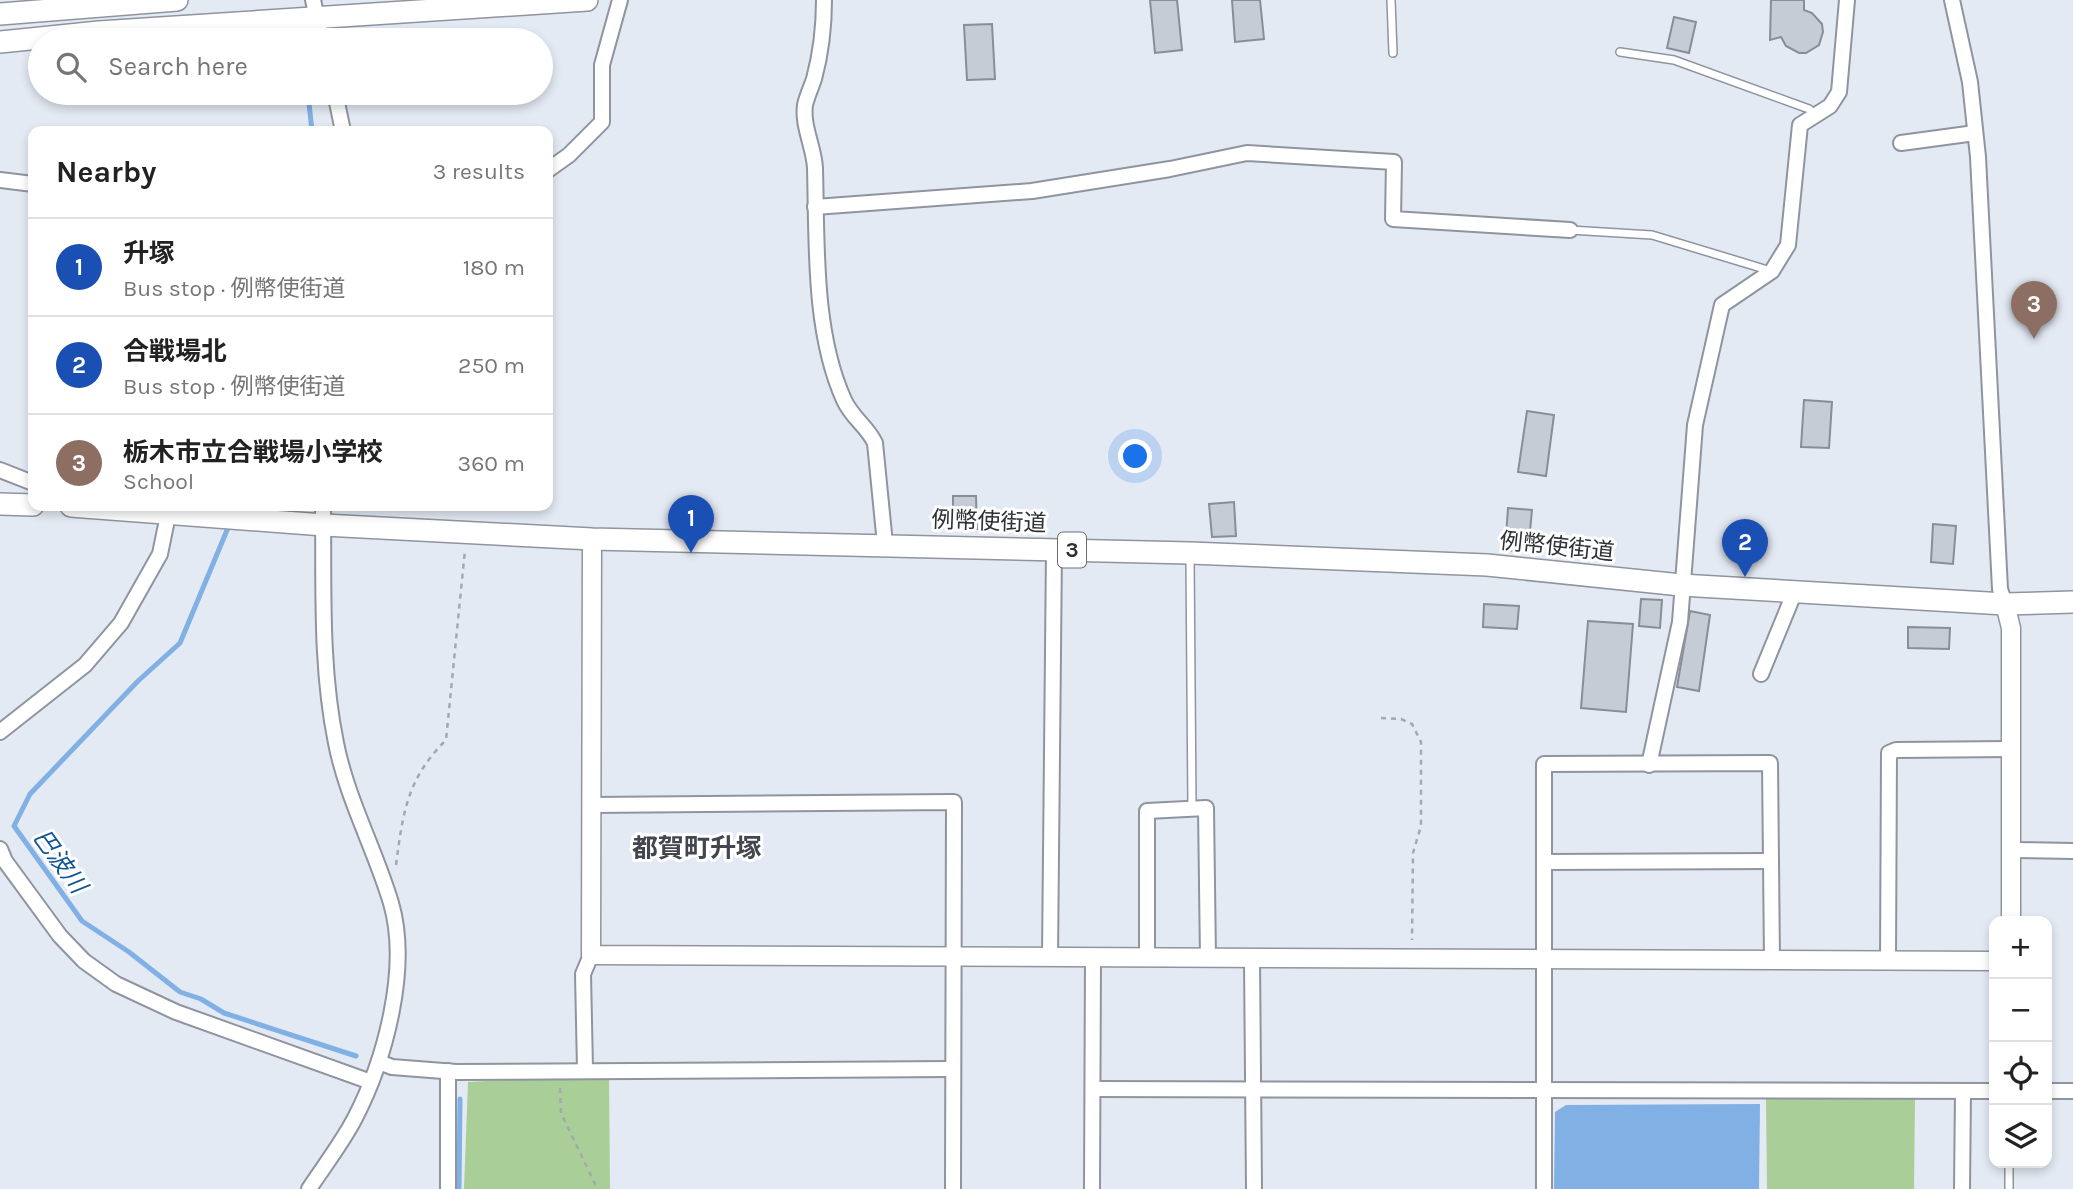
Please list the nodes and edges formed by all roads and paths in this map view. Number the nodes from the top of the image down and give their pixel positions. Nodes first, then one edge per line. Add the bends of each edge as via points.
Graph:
1 (177, 0) edge
2 (587, 0) edge
3 (620, 0) edge
4 (824, 0) edge
5 (1391, 0) edge
6 (1847, 0) edge
7 (1952, 0) edge
8 (314, 9) edge
9 (0, 14) edge
10 (136, 28) edge
11 (319, 28) edge
12 (28, 39) edge
13 (0, 42) edge
14 (1620, 52) dead end
15 (1393, 53) dead end
16 (338, 105) edge
17 (1815, 116) junction
18 (342, 126) edge
19 (1975, 133) junction
20 (1901, 143) dead end
21 (553, 166) edge
22 (0, 180) edge
23 (28, 183) edge
24 (815, 207) junction
25 (1570, 230) joint
26 (1772, 271) junction
27 (0, 470) edge
28 (28, 481) edge
29 (0, 504) edge
30 (28, 505) edge
31 (125, 511) edge
32 (168, 515) junction
33 (323, 515) edge
34 (467, 533) junction
35 (592, 539) junction
36 (885, 544) junction
37 (1054, 549) junction
38 (1190, 553) junction
39 (1681, 585) junction
40 (1795, 591) junction
41 (2073, 602) edge
42 (2006, 604) junction
43 (1761, 674) dead end
44 (1381, 718) dead end
45 (0, 732) edge
46 (2011, 750) junction
47 (1649, 765) junction
48 (592, 806) junction
49 (1192, 809) junction
50 (0, 849) edge
51 (2011, 850) junction
52 (2073, 851) edge
53 (1771, 861) junction
54 (1545, 862) junction
55 (391, 903) junction
56 (2011, 916) edge
57 (591, 955) junction
58 (952, 956) junction
59 (1147, 956) junction
60 (1050, 957) junction
61 (1093, 957) junction
62 (1208, 959) junction
63 (1252, 959) junction
64 (1412, 960) junction
65 (1545, 960) junction
66 (1772, 961) junction
67 (1888, 961) junction
68 (1989, 961) edge
69 (379, 1062) junction
70 (584, 1069) junction
71 (952, 1069) junction
72 (448, 1071) junction
73 (371, 1082) junction
74 (559, 1086) dead end
75 (1093, 1089) junction
76 (1255, 1090) junction
77 (1544, 1091) junction
78 (1963, 1091) junction
79 (1989, 1091) edge
80 (2052, 1091) edge
81 (2073, 1091) edge
82 (2008, 1168) edge
83 (597, 1188) edge
84 (309, 1189) edge
85 (448, 1189) edge
86 (953, 1189) edge
87 (1092, 1189) edge
88 (1254, 1189) edge
89 (1544, 1189) edge
90 (1962, 1189) edge
91 (2009, 1189) edge

1 - 9 main road
2 - 8 main road
3 - 21 street via 602,65 603,122
4 - 24 street via 821,47 805,105 815,165
5 - 15 lane
6 - 17 street via 1839,92 1830,106
7 - 19 street via 1970,82
8 - 10 main road
8 - 11 street
12 - 13 main road
14 - 17 lane via 1674,60 1809,109
16 - 18 street
17 - 26 street via 1800,125 1788,245
19 - 20 street
19 - 42 street via 2000,589
22 - 23 street
24 - 25 street via 1032,191 1247,153 1394,162 1393,219
24 - 36 street via 824,325 844,399 875,443
25 - 26 lane via 1652,235
26 - 39 street via 1722,305 1695,425
27 - 28 street
29 - 30 main road
31 - 32 main road, 例幣使街道 / 3
32 - 33 main road, 例幣使街道 / 3
32 - 45 street via 160,554 121,623 85,665
33 - 34 main road, 例幣使街道 / 3
33 - 55 street via 324,627 336,744
34 - 35 main road, 例幣使街道 / 3
34 - 55 path via 446,740 427,760 403,808
35 - 36 main road, 例幣使街道 / 3
35 - 48 street
36 - 37 main road, 例幣使街道 / 3
37 - 38 main road, 例幣使街道 / 3
37 - 60 street
38 - 39 main road, 例幣使街道 / 3 via 1487,565
38 - 49 lane
39 - 40 main road, 例幣使街道 / 3
39 - 47 street via 1679,622
40 - 42 main road, 例幣使街道 / 3
40 - 43 street
41 - 42 main road, 例幣使街道 / 3
42 - 46 street via 2011,628
44 - 64 path via 1412,724 1421,742
46 - 51 street
46 - 67 street via 1889,753
47 - 53 street via 1770,763
47 - 54 street via 1544,764
48 - 57 street
48 - 58 street via 954,802
49 - 59 street via 1147,811
49 - 62 street via 1206,808
50 - 73 street via 60,936 116,984 176,1012
51 - 52 street
51 - 56 street
53 - 54 street
53 - 66 street
54 - 65 street
55 - 69 street via 396,977
57 - 58 street
57 - 70 street via 583,974
58 - 60 street
58 - 71 street
59 - 61 street
59 - 62 street
60 - 61 street
61 - 75 street
62 - 63 street
63 - 64 street
63 - 76 street
64 - 65 street
65 - 66 street
65 - 77 street
66 - 67 street
67 - 68 street
69 - 72 street
69 - 73 street
70 - 71 street
70 - 72 street
71 - 86 street
72 - 85 street
73 - 84 street via 354,1119
74 - 83 path via 561,1113
75 - 76 street
75 - 87 street
76 - 77 street
76 - 88 street
77 - 78 street
77 - 89 street
78 - 79 street
78 - 90 street
80 - 81 street
82 - 91 lane

